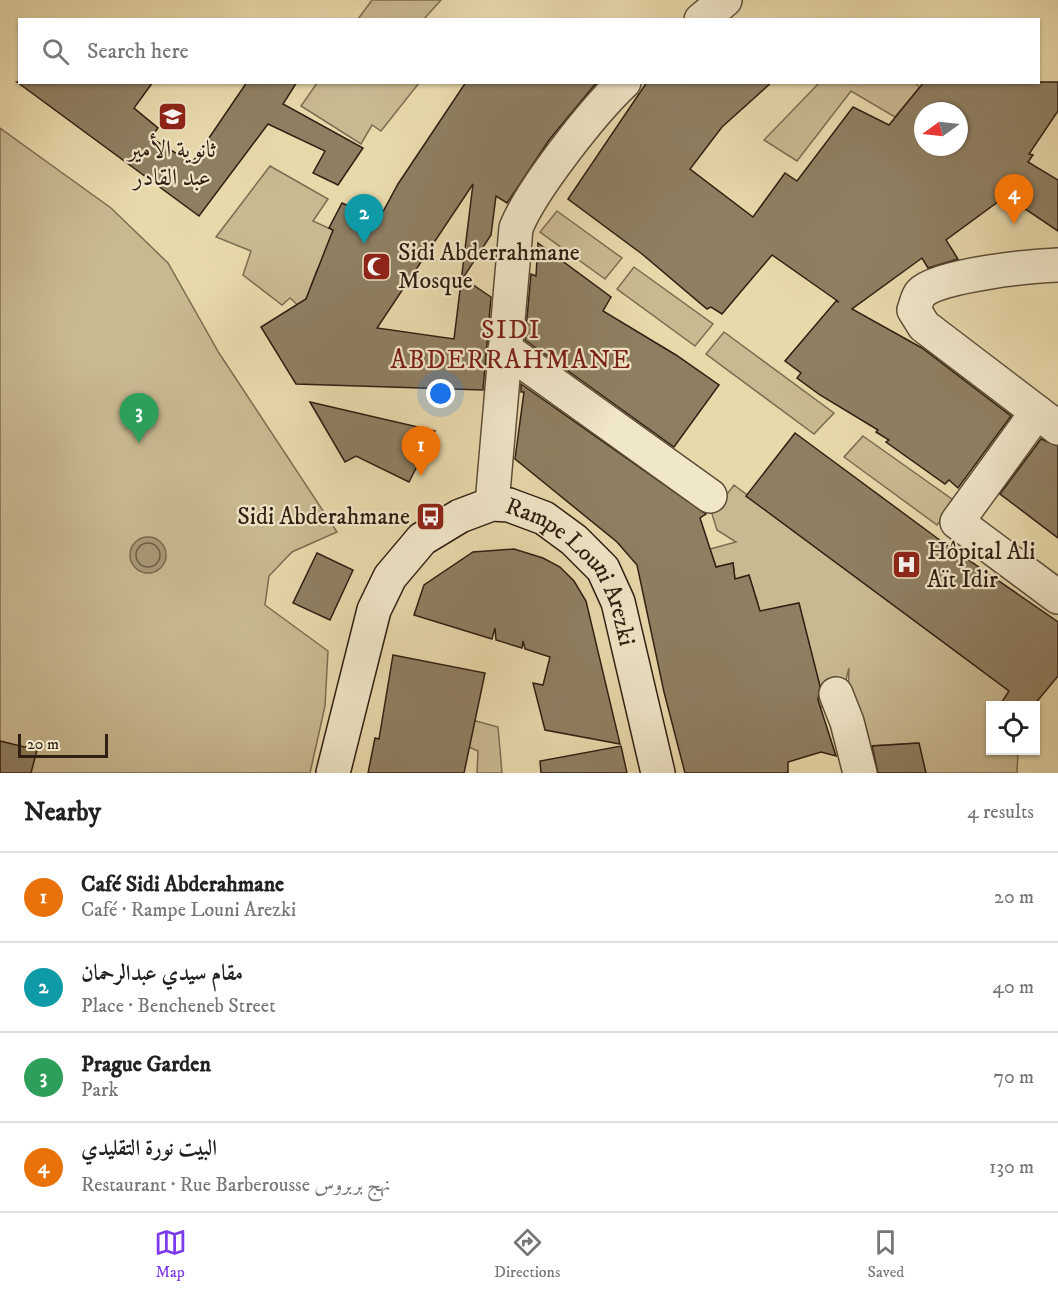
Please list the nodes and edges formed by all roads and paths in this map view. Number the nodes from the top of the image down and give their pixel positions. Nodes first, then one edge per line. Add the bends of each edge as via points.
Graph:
1 (725, 0) edge
2 (703, 18) edge
3 (622, 84) edge
4 (1058, 265) edge
5 (505, 349) junction
6 (1048, 420) edge
7 (710, 496) dead end
8 (492, 504) junction
9 (1056, 593) edge
10 (836, 694) dead end
11 (333, 773) edge
12 (658, 773) edge
13 (860, 773) edge

1 - 2 street
3 - 5 street via 590,120 519,220
4 - 6 street via 1018,266 933,285 920,294 914,310 924,326
5 - 7 street
5 - 8 street
6 - 9 street via 957,522
8 - 11 street, Rampe Louni Arezki via 460,516 422,539 390,577 374,610
8 - 12 street, Rampe Louni Arezki via 509,505 544,518 603,569 618,602
10 - 13 street

